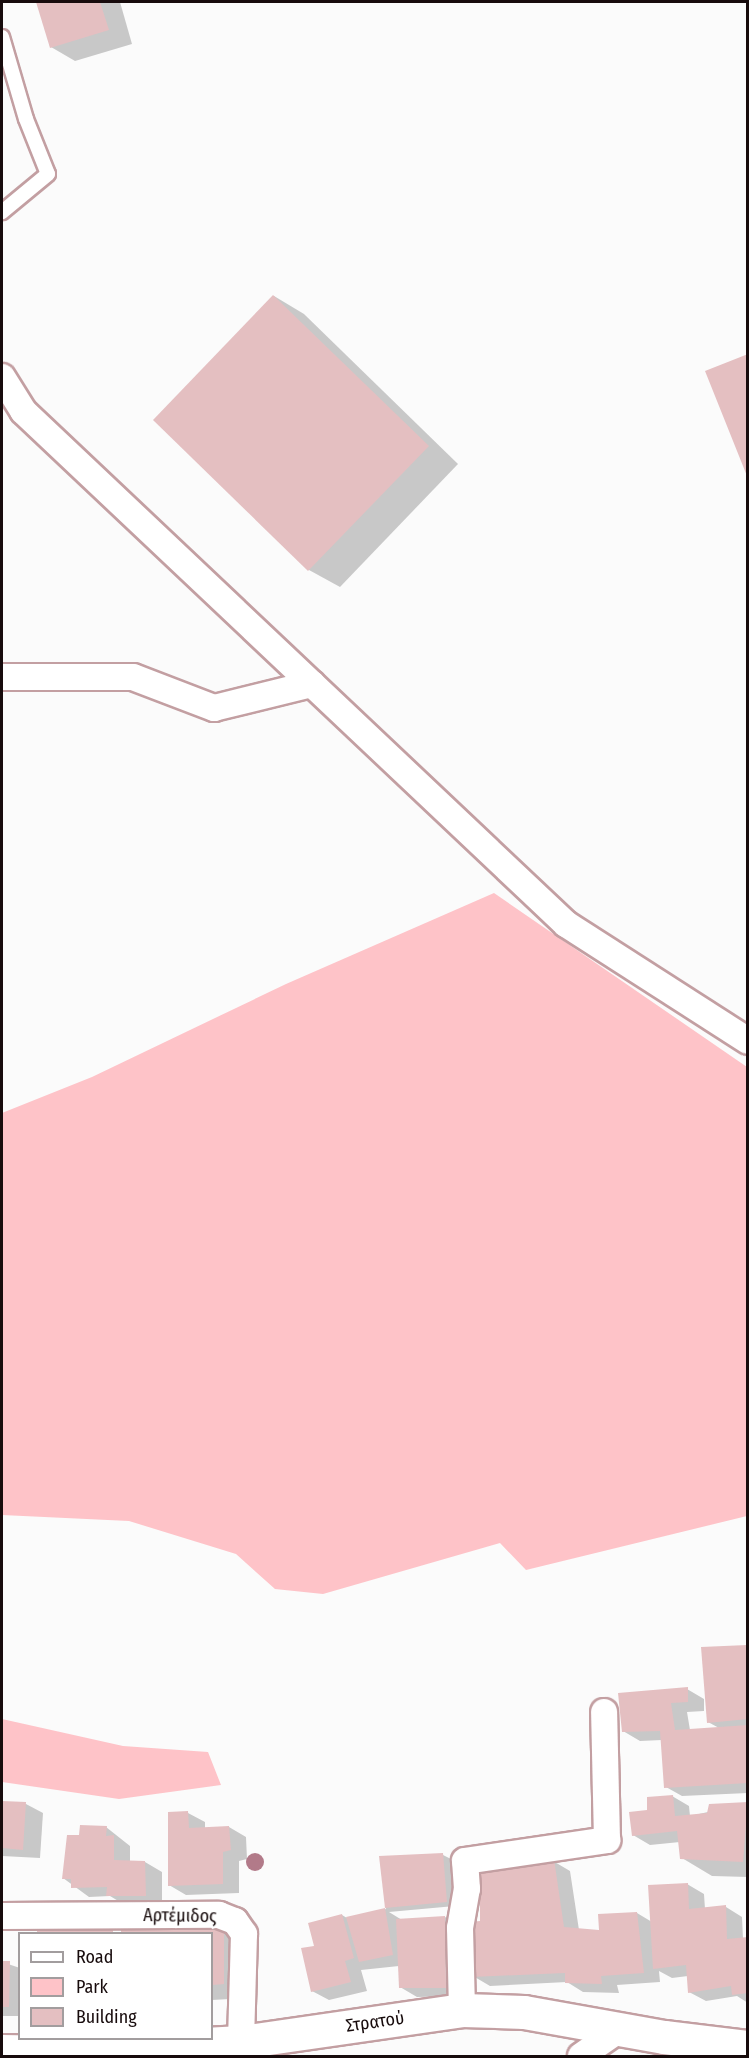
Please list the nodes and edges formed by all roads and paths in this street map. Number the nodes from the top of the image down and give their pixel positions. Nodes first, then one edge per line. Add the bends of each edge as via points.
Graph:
1 (2, 37) edge
2 (2, 212) edge
3 (2, 377) edge
4 (2, 677) edge
5 (312, 684) junction
6 (747, 1041) edge
7 (604, 1712) dead end
8 (2, 1916) edge
9 (462, 2010) junction
10 (620, 2029) junction
11 (241, 2042) junction
12 (747, 2047) edge
13 (2, 2051) edge
14 (581, 2056) edge

1 - 2 lane via 26,119 48,174
3 - 5 street via 23,411
4 - 5 street via 133,677 214,708
5 - 6 street via 566,924
7 - 9 street via 607,1840 465,1861 467,1889 460,1928
8 - 11 street, Αρτέμιδος via 219,1914 235,1920 244,1934
9 - 10 main road, Στρατού via 524,2012
9 - 11 main road, Στρατού
10 - 12 main road, Στρατού
10 - 14 street
11 - 13 main road, Στρατού via 60,2052

